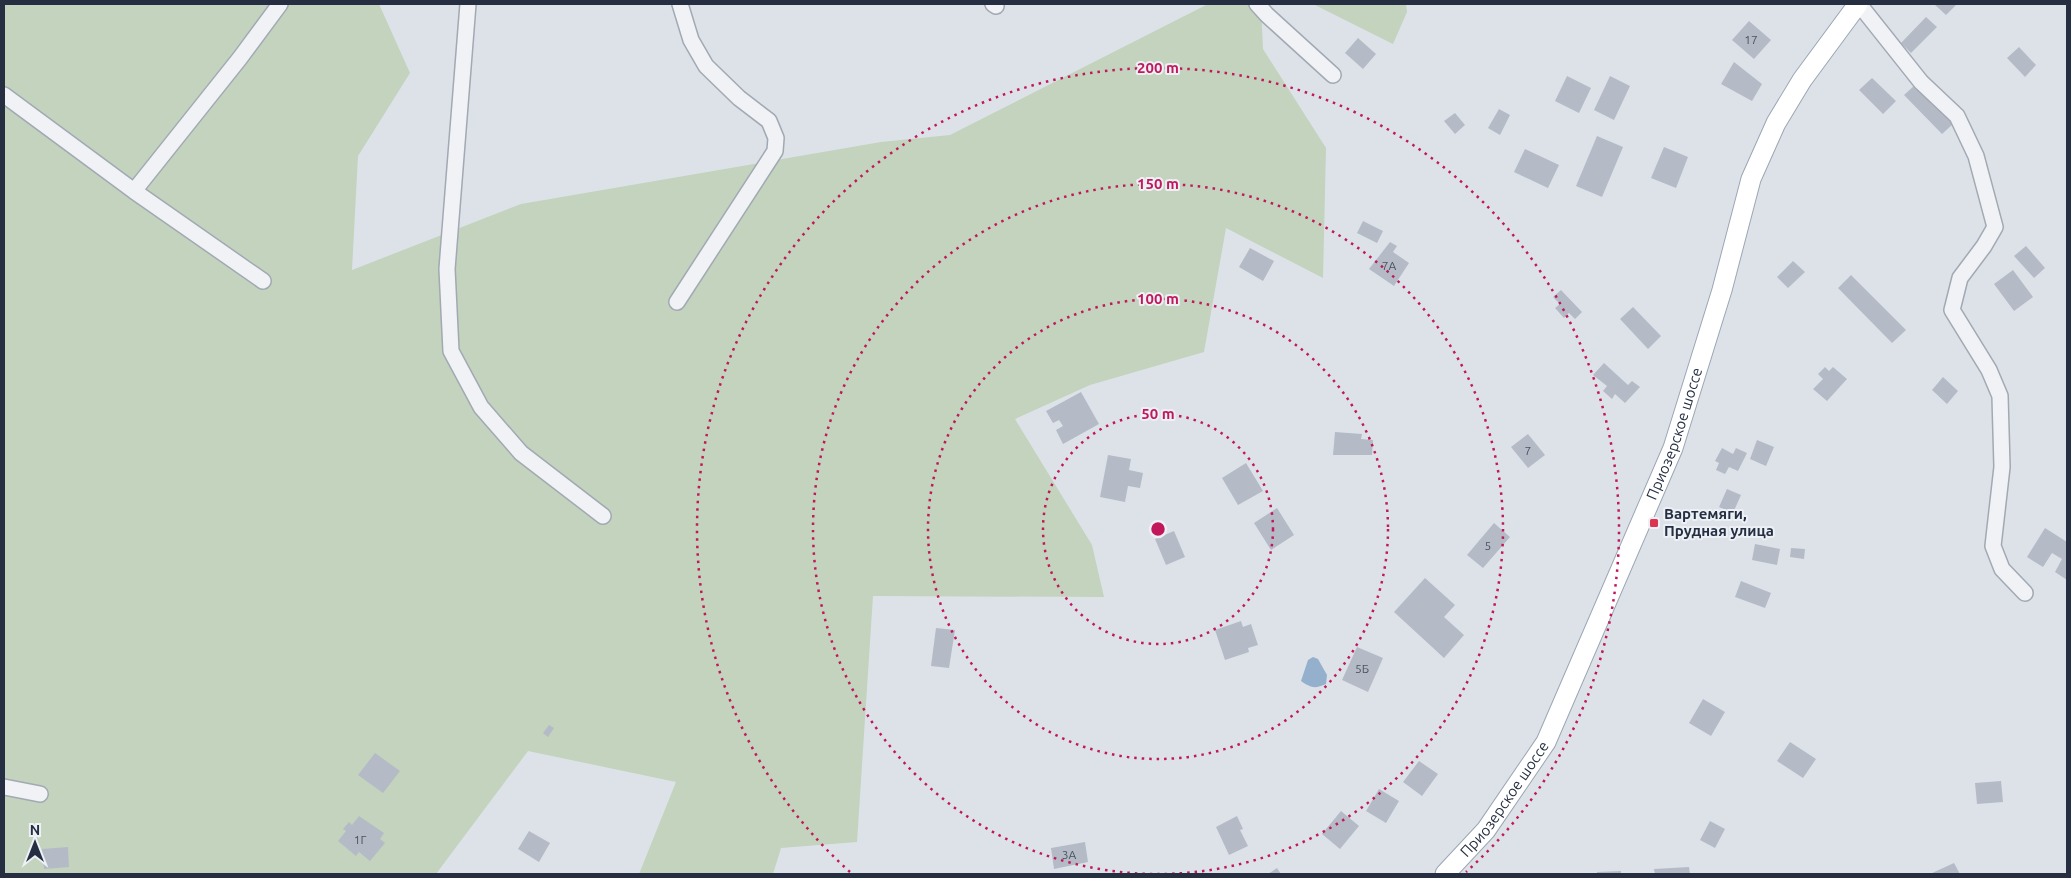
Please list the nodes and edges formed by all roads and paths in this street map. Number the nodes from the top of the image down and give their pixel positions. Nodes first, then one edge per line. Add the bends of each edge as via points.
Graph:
1 (280, 4) edge
2 (468, 4) edge
3 (680, 4) edge
4 (1258, 4) edge
5 (1858, 4) edge
6 (1333, 75) dead end
7 (4, 95) edge
8 (134, 191) junction
9 (263, 281) dead end
10 (677, 302) dead end
11 (603, 516) dead end
12 (2025, 593) dead end
13 (4, 787) edge
14 (40, 794) dead end
15 (1446, 874) edge

1 - 8 street
2 - 11 street via 447,270 451,351 481,407 521,453
3 - 10 street via 691,40 706,66 769,121 776,138 775,152
4 - 6 street
5 - 12 street via 1922,82 1957,116 1976,156 1995,227 1960,278 1952,310 1989,370 2000,396 2002,467 1993,546 2002,569
5 - 15 main road, Приозерское шоссе via 1802,80 1776,123 1751,179 1722,290 1673,448 1546,742 1486,830
7 - 8 street
8 - 9 street
13 - 14 street

